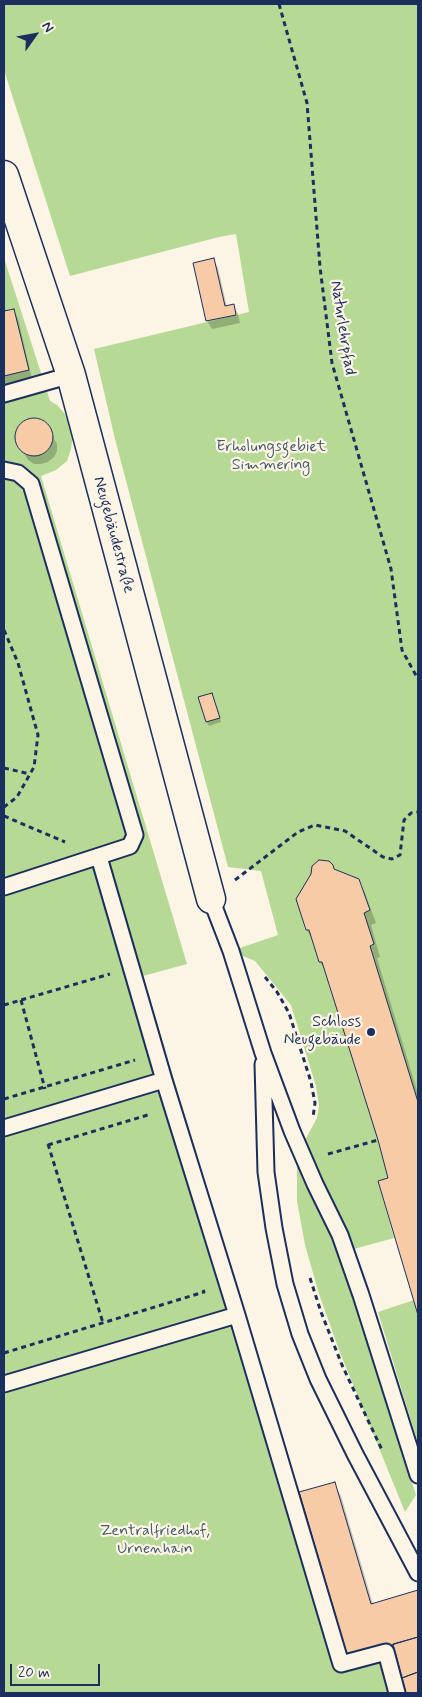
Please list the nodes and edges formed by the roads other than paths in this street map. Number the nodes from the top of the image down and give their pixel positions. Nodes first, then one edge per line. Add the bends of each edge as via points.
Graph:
1 (6, 188) edge
2 (71, 375) junction
3 (4, 394) edge
4 (4, 470) edge
5 (99, 857) junction
6 (4, 887) edge
7 (211, 899) joint
8 (263, 1053) junction
9 (164, 1080) junction
10 (4, 1128) edge
11 (237, 1315) junction
12 (4, 1384) edge
13 (418, 1474) edge
14 (418, 1573) edge
15 (397, 1693) edge

1 - 2 street, Neugebäudestraße
2 - 3 lane
2 - 7 street, Neugebäudestraße
4 - 5 lane via 18,473 31,484 135,835 130,846
5 - 6 lane
5 - 9 lane
7 - 8 lane via 232,951
8 - 13 lane via 298,1145 340,1235
8 - 14 lane via 266,1172 285,1284 318,1379
9 - 10 lane
9 - 11 lane
11 - 12 lane
11 - 15 lane via 341,1664 386,1652

